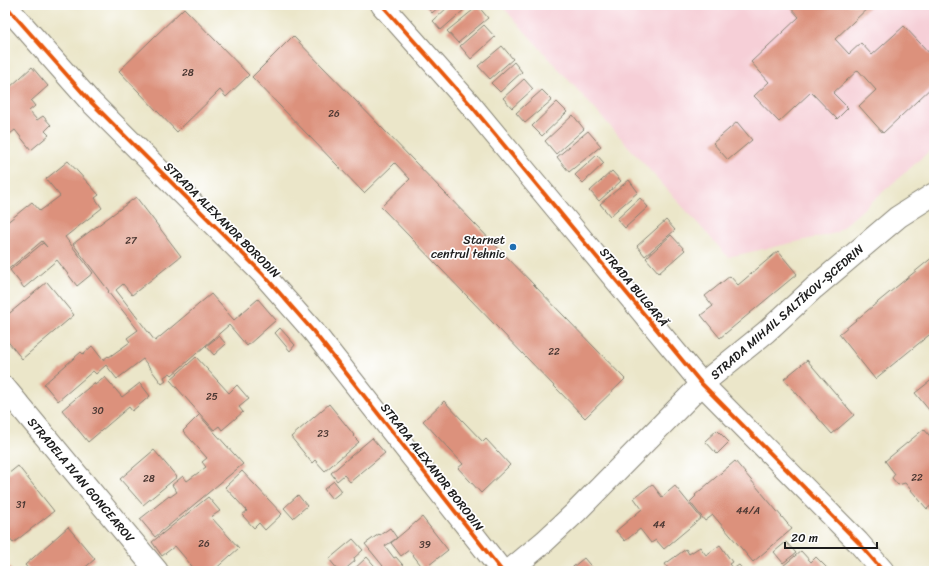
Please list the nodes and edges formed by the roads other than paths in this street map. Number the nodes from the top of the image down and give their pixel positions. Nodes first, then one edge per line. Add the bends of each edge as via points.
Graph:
1 (5, 5) edge
2 (382, 5) edge
3 (934, 194) edge
4 (702, 384) junction
5 (5, 388) edge
6 (157, 571) edge
7 (502, 571) edge
8 (509, 571) edge
9 (883, 571) edge

1 - 7 street, STRADA ALEXANDR BORODIN via 89,100 262,273 313,331
2 - 4 street, STRADA BULGARĂ via 469,103
3 - 4 street, STRADA MIHAIL SALTÎKOV-ȘCEDRIN via 898,217
4 - 8 street, STRADA MIHAIL SALTÎKOV-ȘCEDRIN via 576,512
4 - 9 street, STRADA BULGARĂ via 858,542
5 - 6 street, STRADELA IVAN GONCEAROV

